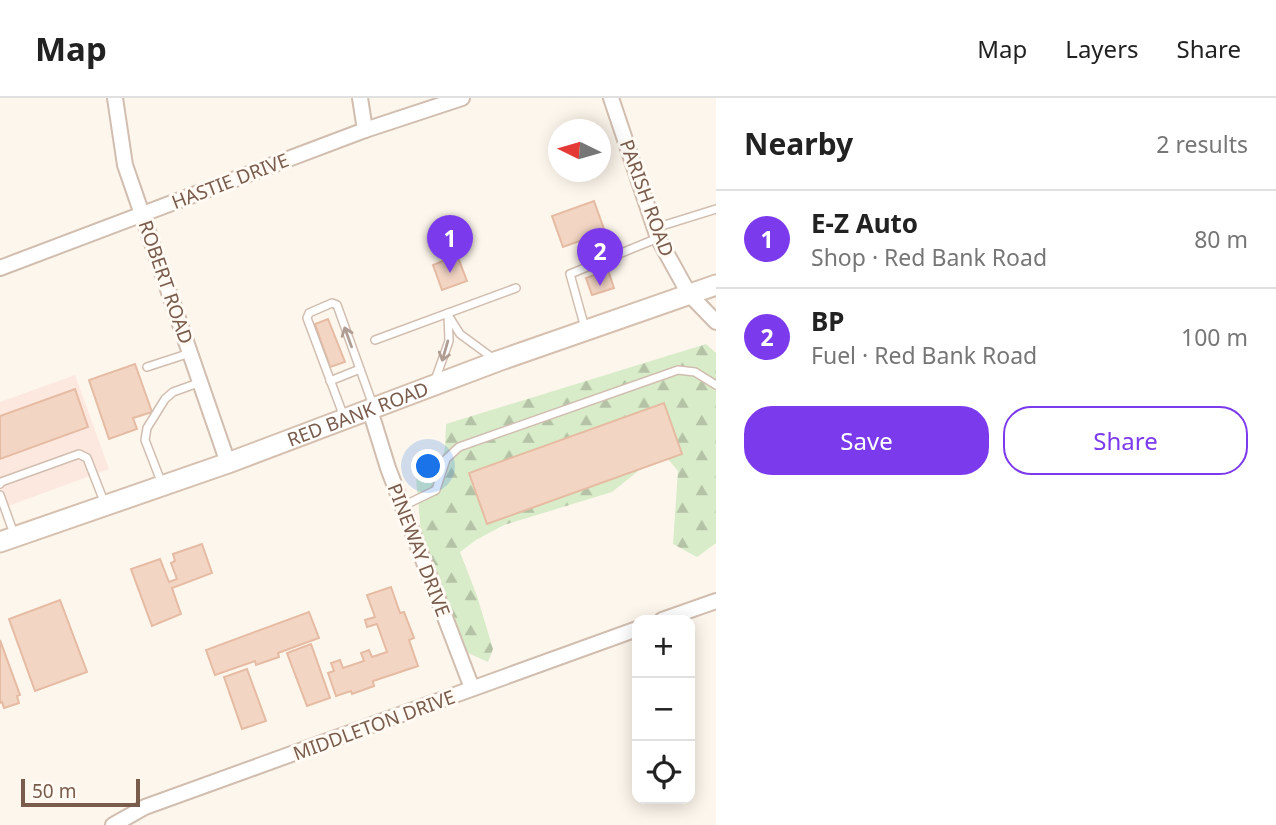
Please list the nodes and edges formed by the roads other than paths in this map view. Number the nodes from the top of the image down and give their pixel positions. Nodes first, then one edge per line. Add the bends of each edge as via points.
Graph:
1 (115, 98) edge
2 (360, 98) edge
3 (462, 98) edge
4 (611, 98) edge
5 (365, 130) junction
6 (716, 209) edge
7 (143, 214) junction
8 (657, 233) junction
9 (0, 268) edge
10 (716, 285) edge
11 (516, 288) dead end
12 (689, 294) junction
13 (447, 313) junction
14 (716, 322) edge
15 (587, 332) junction
16 (375, 340) dead end
17 (190, 352) junction
18 (498, 361) junction
19 (147, 367) dead end
20 (360, 369) junction
21 (330, 381) junction
22 (201, 382) junction
23 (716, 385) edge
24 (432, 386) junction
25 (372, 409) junction
26 (345, 419) junction
27 (228, 463) junction
28 (0, 484) edge
29 (163, 485) junction
30 (0, 495) edge
31 (105, 504) junction
32 (403, 506) junction
33 (8, 540) edge
34 (716, 601) edge
35 (676, 615) edge
36 (632, 631) edge
37 (471, 688) junction
38 (113, 825) edge

1 - 7 street, ROBERT ROAD via 125,165
2 - 5 street
3 - 5 street, HASTIE DRIVE
4 - 8 street, PARISH ROAD
5 - 7 street, HASTIE DRIVE
6 - 8 lane
7 - 9 street, HASTIE DRIVE
7 - 17 street, ROBERT ROAD
8 - 12 street, PARISH ROAD
8 - 15 lane via 570,274
10 - 12 main road, RED BANK ROAD
11 - 13 lane
12 - 14 street, PARISH ROAD
12 - 15 main road, RED BANK ROAD
13 - 16 lane
13 - 18 lane via 460,334
13 -> 24 lane via 449,341
15 - 18 main road, RED BANK ROAD
17 - 19 lane
17 - 22 street, ROBERT ROAD
18 - 24 main road, RED BANK ROAD
20 - 21 lane
20 -> 21 lane via 337,305 332,303 307,318
20 - 25 lane
21 - 26 lane
22 - 27 street, ROBERT ROAD
22 - 29 lane via 173,392 147,428 145,440
23 - 32 lane via 688,369 678,370 459,447 446,459 436,490
24 - 25 main road, RED BANK ROAD
25 - 26 main road, RED BANK ROAD
25 - 32 street, PINEWAY DRIVE
26 - 27 main road, RED BANK ROAD
27 - 29 main road, RED BANK ROAD
28 - 31 lane via 79,454 87,458
29 - 31 main road, RED BANK ROAD
30 - 33 lane
31 - 33 main road, RED BANK ROAD
32 - 37 street, PINEWAY DRIVE
34 - 35 street
36 - 37 street, MIDDLETON DRIVE
37 - 38 street, MIDDLETON DRIVE via 145,807

